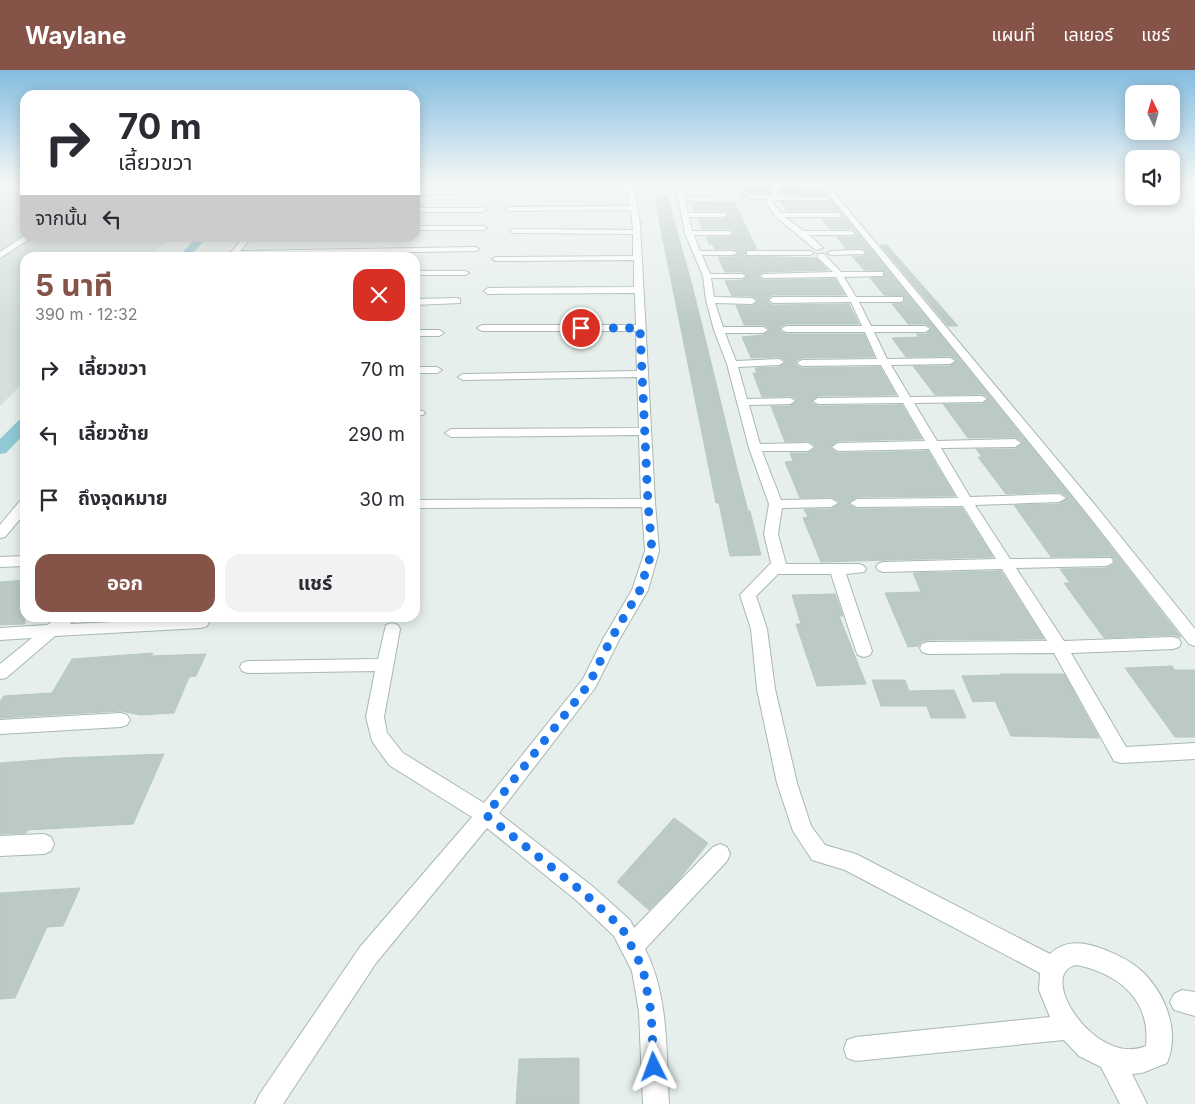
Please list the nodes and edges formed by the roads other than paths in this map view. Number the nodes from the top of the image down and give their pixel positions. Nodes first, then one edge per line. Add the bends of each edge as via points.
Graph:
1 (798, 230) edge
2 (858, 230) edge
3 (514, 231) dead end
4 (636, 232) joint
5 (689, 233) joint
6 (729, 233) dead end
7 (802, 233) junction
8 (851, 233) dead end
9 (21, 242) edge
10 (243, 242) edge
11 (386, 246) junction
12 (475, 249) dead end
13 (234, 252) edge
14 (283, 252) edge
15 (383, 252) edge
16 (820, 252) junction
17 (861, 252) dead end
18 (699, 253) junction
19 (733, 253) dead end
20 (750, 253) dead end
21 (0, 256) edge
22 (637, 258) junction
23 (496, 259) dead end
24 (420, 273) edge
25 (465, 273) dead end
26 (880, 274) dead end
27 (838, 275) junction
28 (707, 276) junction
29 (742, 276) dead end
30 (764, 276) dead end
31 (639, 290) junction
32 (488, 291) dead end
33 (900, 299) dead end
34 (710, 300) junction
35 (752, 300) dead end
36 (773, 300) dead end
37 (854, 300) junction
38 (420, 302) edge
39 (457, 302) dead end
40 (482, 328) dead end
41 (640, 328) junction
42 (866, 328) junction
43 (786, 329) dead end
44 (925, 329) dead end
45 (719, 330) junction
46 (763, 330) dead end
47 (420, 333) edge
48 (439, 334) dead end
49 (950, 361) dead end
50 (779, 362) dead end
51 (884, 362) junction
52 (802, 363) dead end
53 (732, 364) junction
54 (420, 370) edge
55 (437, 370) dead end
56 (642, 374) junction
57 (463, 377) dead end
58 (982, 399) dead end
59 (906, 400) junction
60 (790, 401) dead end
61 (818, 401) dead end
62 (743, 402) junction
63 (645, 431) junction
64 (451, 433) dead end
65 (1015, 443) dead end
66 (934, 446) junction
67 (808, 447) dead end
68 (838, 447) dead end
69 (755, 448) junction
70 (1059, 498) dead end
71 (967, 501) junction
72 (831, 502) dead end
73 (648, 503) junction
74 (857, 503) dead end
75 (420, 504) edge
76 (776, 504) junction
77 (20, 510) edge
78 (0, 534) edge
79 (20, 561) edge
80 (1106, 561) dead end
81 (0, 562) edge
82 (1008, 565) junction
83 (883, 567) dead end
84 (776, 569) junction
85 (837, 569) junction
86 (859, 569) dead end
87 (62, 622) edge
88 (201, 622) dead end
89 (392, 629) dead end
90 (51, 632) junction
91 (0, 634) edge
92 (1195, 640) edge
93 (1173, 643) dead end
94 (1059, 647) junction
95 (928, 648) dead end
96 (864, 651) dead end
97 (385, 664) junction
98 (248, 668) dead end
99 (0, 673) edge
100 (122, 720) dead end
101 (0, 727) edge
102 (1195, 752) edge
103 (486, 815) junction
104 (44, 844) dead end
105 (0, 846) edge
106 (720, 854) dead end
107 (632, 946) junction
108 (1053, 968) junction
109 (1068, 1027) junction
110 (856, 1049) dead end
111 (1110, 1058) junction
112 (268, 1104) edge
113 (656, 1104) edge
114 (1134, 1104) edge

1 - 7 street
2 - 92 street via 1090,508
3 - 4 street
4 - 22 street
5 - 6 street
5 - 18 street
7 - 8 street
7 - 16 street
9 - 21 street
10 - 13 street
11 - 12 street
11 - 14 street
11 - 15 street
16 - 17 street
16 - 20 street
16 - 27 street
18 - 19 street
18 - 28 street
22 - 23 street
22 - 31 street
24 - 25 street
26 - 27 street
27 - 30 street
27 - 37 street
28 - 29 street
28 - 34 street
31 - 32 street
31 - 41 street
33 - 37 street
34 - 35 street
34 - 45 street
36 - 37 street
37 - 42 street
38 - 39 street
40 - 41 street
41 - 56 street
42 - 43 street
42 - 44 street
42 - 51 street
45 - 46 street
45 - 53 street
47 - 48 street
49 - 51 street
50 - 53 street
51 - 52 street
51 - 59 street
53 - 62 street
54 - 55 street
56 - 57 street
56 - 63 street
58 - 59 street
59 - 61 street
59 - 66 street
60 - 62 street
62 - 69 street
63 - 64 street
63 - 73 street
65 - 66 street
66 - 68 street
66 - 71 street
67 - 69 street
69 - 76 street
70 - 71 street
71 - 74 street
71 - 82 street
72 - 76 street
73 - 75 street
73 - 103 street via 652,551 640,590 589,684
76 - 84 street via 771,534 780,564
77 - 78 street
79 - 81 street
80 - 82 street
82 - 83 street
82 - 94 street
84 - 85 street
84 - 108 street via 748,595 759,629 766,689 787,783 803,831 819,853 849,861
85 - 86 street
85 - 96 street
87 - 90 street
88 - 90 street
89 - 97 street
90 - 91 street
90 - 99 street
93 - 94 street
94 - 95 street
94 - 102 street via 1121,755
97 - 98 street
97 - 103 street via 374,717 378,736 396,759
100 - 101 street
103 - 107 street via 584,893 622,928
103 - 112 street via 368,955
104 - 105 street
106 - 107 street
107 - 113 street via 643,969 651,1012
108 - 109 street via 1054,1004
108 - 111 street via 1061,958 1077,954 1095,956 1113,963 1136,979 1154,1008 1161,1038 1158,1054 1141,1060
109 - 110 street
109 - 111 street via 1088,1047
111 - 114 street

